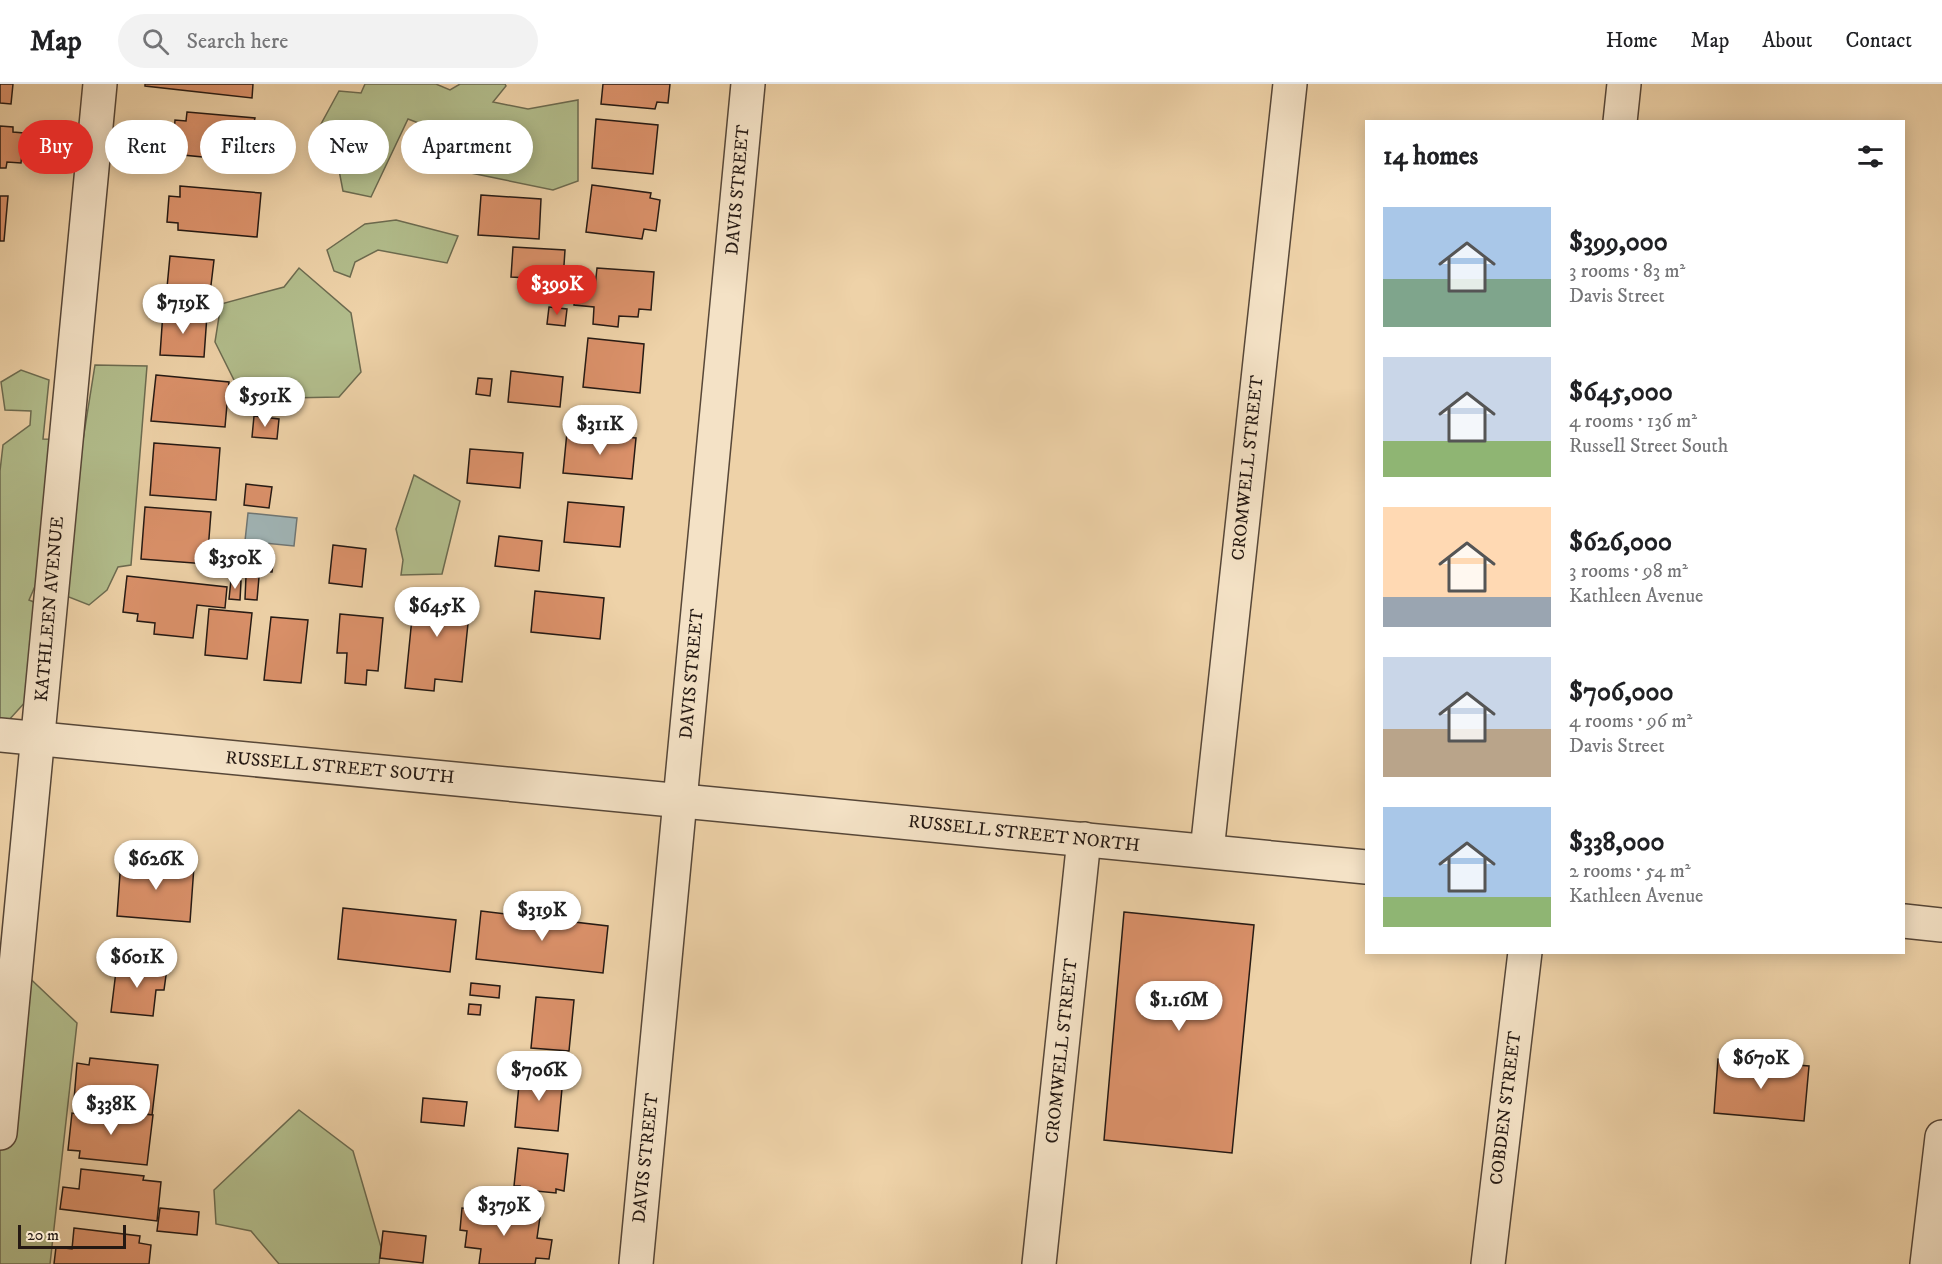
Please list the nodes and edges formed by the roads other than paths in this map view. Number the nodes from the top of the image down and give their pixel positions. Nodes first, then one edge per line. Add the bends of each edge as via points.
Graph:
1 (100, 84) edge
2 (748, 84) edge
3 (1290, 84) edge
4 (1624, 84) edge
5 (1620, 120) edge
6 (0, 735) edge
7 (37, 739) junction
8 (681, 801) junction
9 (1084, 839) junction
10 (1207, 851) junction
11 (1365, 867) edge
12 (1905, 921) edge
13 (1942, 925) edge
14 (1525, 954) edge
15 (0, 1133) edge
16 (1942, 1137) edge
17 (636, 1264) edge
18 (1039, 1264) edge
19 (1488, 1264) edge
20 (1927, 1264) edge

1 - 7 street, KATHLEEN AVENUE
2 - 8 street, DAVIS STREET
3 - 10 street, CROMWELL STREET
4 - 5 street
6 - 7 street, RUSSELL STREET SOUTH
7 - 8 street, RUSSELL STREET SOUTH
7 - 15 street, KATHLEEN AVENUE
8 - 9 street, RUSSELL STREET NORTH
8 - 17 street, DAVIS STREET
9 - 10 street, RUSSELL STREET NORTH
9 - 18 street, CROMWELL STREET
10 - 11 street, RUSSELL STREET NORTH
12 - 13 street
14 - 19 street, COBDEN STREET
16 - 20 street

